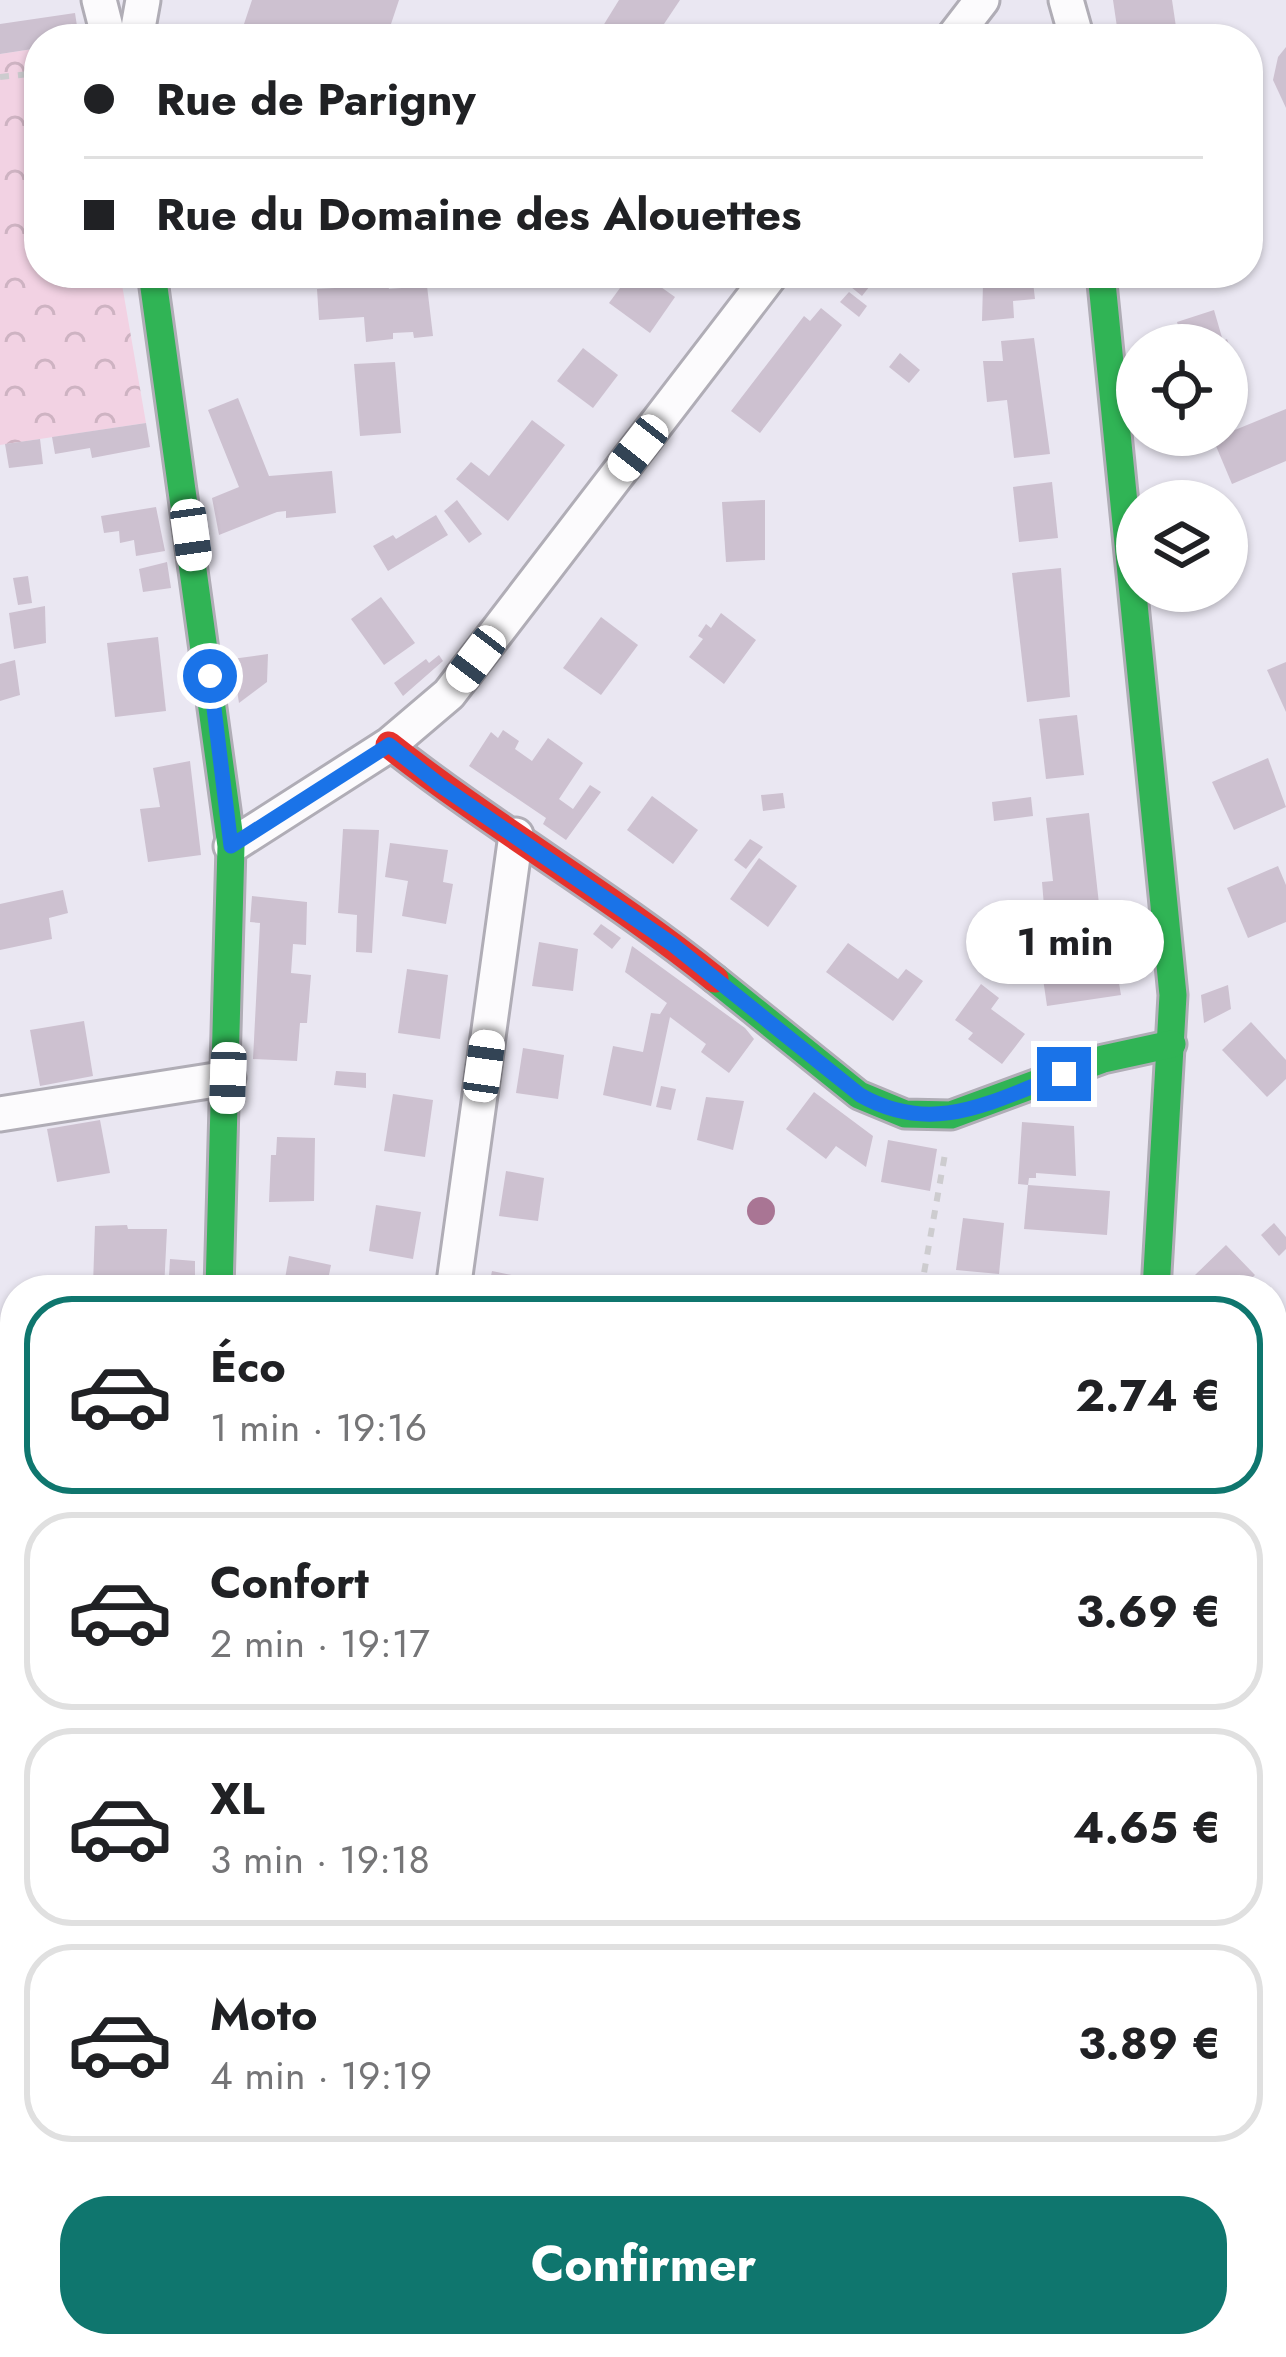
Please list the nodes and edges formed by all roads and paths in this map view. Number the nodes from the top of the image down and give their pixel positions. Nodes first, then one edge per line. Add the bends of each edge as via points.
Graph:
1 (982, 0) edge
2 (964, 24) edge
3 (154, 288) edge
4 (760, 288) edge
5 (1102, 288) edge
6 (389, 745) junction
7 (516, 835) junction
8 (231, 846) junction
9 (1172, 1044) junction
10 (228, 1078) junction
11 (0, 1114) edge
12 (936, 1202) dead end
13 (220, 1275) edge
14 (455, 1275) edge
15 (924, 1275) edge
16 (1157, 1275) edge

1 - 2 street
3 - 8 street
4 - 6 street via 449,694
5 - 9 street
6 - 7 street
6 - 8 street
7 - 9 street via 672,944 860,1095 905,1114 952,1115 1103,1059
7 - 14 street
8 - 10 street
9 - 16 street
10 - 11 street
10 - 13 street
12 - 15 path

